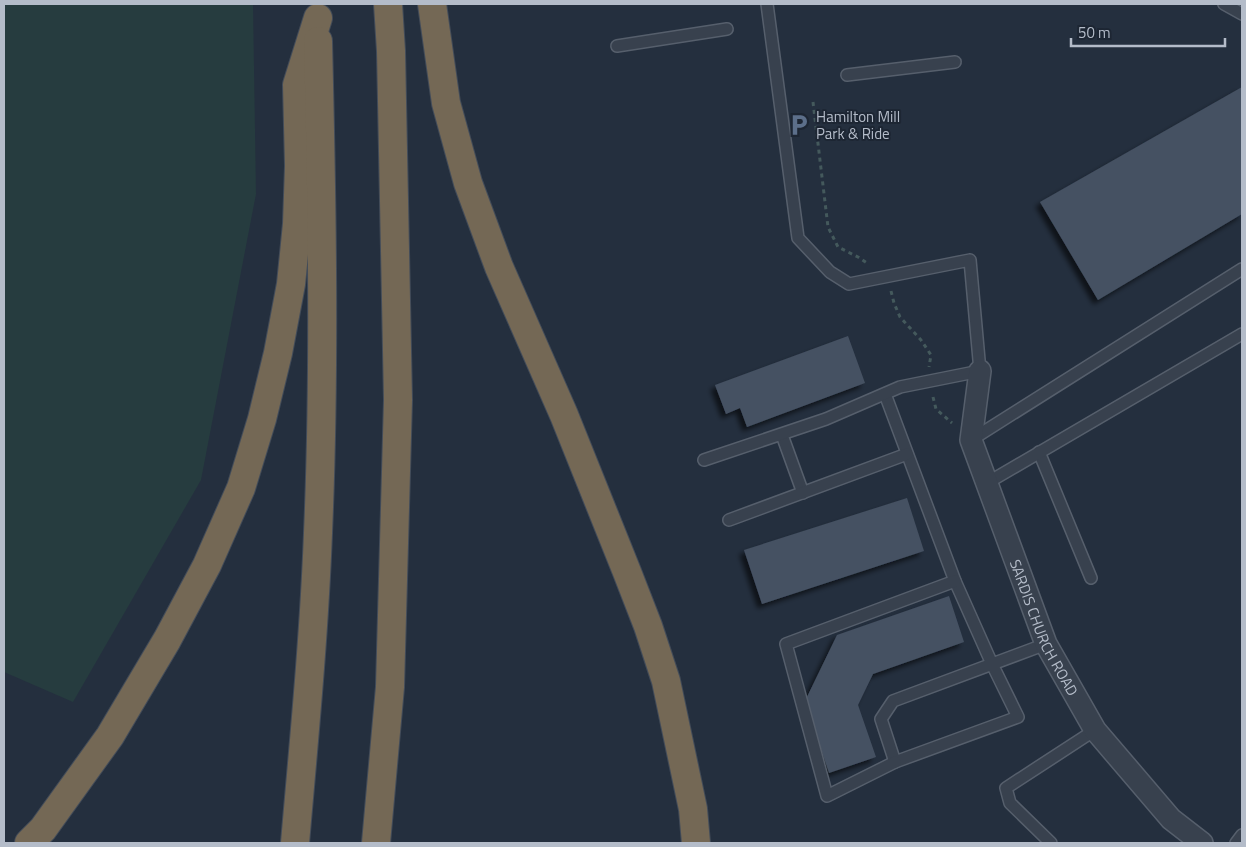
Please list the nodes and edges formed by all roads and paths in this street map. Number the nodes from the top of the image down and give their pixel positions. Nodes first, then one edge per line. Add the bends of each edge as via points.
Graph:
1 (388, 4) edge
2 (432, 4) edge
3 (767, 4) edge
4 (1224, 4) edge
5 (317, 11) edge
6 (1241, 12) edge
7 (727, 29) dead end
8 (617, 46) dead end
9 (955, 62) dead end
10 (847, 74) dead end
11 (813, 102) dead end
12 (867, 263) dead end
13 (1242, 269) edge
14 (1242, 334) edge
15 (980, 371) junction
16 (885, 394) junction
17 (782, 434) junction
18 (971, 440) junction
19 (1039, 452) junction
20 (907, 454) junction
21 (704, 460) dead end
22 (987, 483) junction
23 (803, 493) junction
24 (729, 520) dead end
25 (1091, 578) dead end
26 (955, 581) junction
27 (1046, 644) junction
28 (992, 664) junction
29 (1096, 730) junction
30 (895, 762) junction
31 (1242, 835) edge
32 (37, 839) edge
33 (294, 843) edge
34 (376, 843) edge
35 (696, 843) edge
36 (1051, 843) edge
37 (1202, 843) edge
38 (1236, 843) edge

1 - 34 highway via 398,400 390,687
2 - 35 highway via 446,103 468,183 499,267 564,415 627,572 666,681 693,809
3 - 15 lane via 798,238 830,272 849,284 970,260
4 - 6 lane
5 - 32 highway via 297,85 299,166 291,284 262,419 241,488 207,565 167,640 110,736
5 - 33 highway via 323,240 322,408 311,660
7 - 8 lane
9 - 10 lane
11 - 12 path via 828,227 838,247
13 - 18 lane
14 - 19 lane
15 - 16 lane via 900,387
15 - 18 street, SARDIS CHURCH ROAD
16 - 17 lane
16 - 20 lane
17 - 21 lane
17 - 23 lane
18 - 22 street, SARDIS CHURCH ROAD
19 - 22 lane
19 - 25 lane
20 - 23 lane
20 - 26 lane
22 - 27 street, SARDIS CHURCH ROAD
23 - 24 lane
26 - 28 lane
26 - 30 lane via 786,644 828,796
27 - 28 lane
27 - 29 street, SARDIS CHURCH ROAD
28 - 30 lane via 893,701 881,719
28 - 30 lane via 1018,717
29 - 36 lane via 1006,788 1010,803
29 - 37 street, SARDIS CHURCH ROAD via 1171,819
31 - 38 lane

